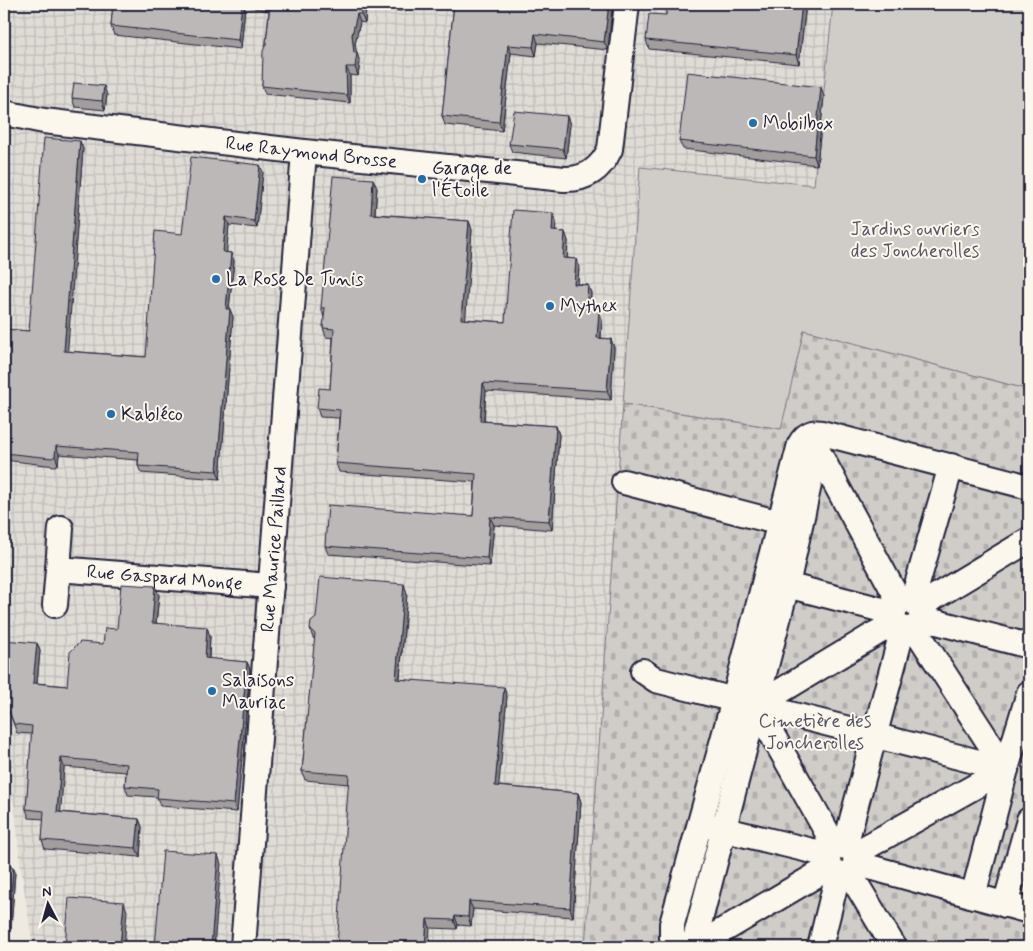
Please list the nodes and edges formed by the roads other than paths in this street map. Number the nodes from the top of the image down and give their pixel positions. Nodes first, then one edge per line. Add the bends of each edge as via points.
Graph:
1 (627, 4) edge
2 (4, 112) edge
3 (304, 152) junction
4 (813, 441) junction
5 (950, 466) junction
6 (624, 482) dead end
7 (1029, 487) edge
8 (780, 522) junction
9 (61, 528) dead end
10 (1029, 540) edge
11 (58, 569) junction
12 (776, 582) junction
13 (271, 586) junction
14 (56, 605) dead end
15 (907, 615) junction
16 (1029, 646) edge
17 (643, 671) dead end
18 (1029, 693) edge
19 (734, 700) junction
20 (756, 706) junction
21 (875, 737) junction
22 (1006, 769) junction
23 (1029, 820) edge
24 (700, 823) junction
25 (724, 830) junction
26 (842, 860) junction
27 (973, 896) junction
28 (1005, 905) junction
29 (1029, 911) edge
30 (243, 947) edge
31 (689, 947) edge
32 (694, 947) edge
33 (820, 947) edge
34 (894, 947) edge

1 - 3 street, Rue Raymond Brosse via 610,146 599,166 586,176 564,179
2 - 3 street, Rue Raymond Brosse via 44,121
3 - 13 street, Rue Maurice Paillard
4 - 5 street via 822,433
4 - 8 street via 800,444
4 - 12 street
4 - 15 street
5 - 7 street
5 - 15 street
6 - 8 street
8 - 12 street
9 - 11 street
10 - 15 street
11 - 13 street, Rue Gaspard Monge
11 - 14 street
12 - 15 street
12 - 19 street
12 - 20 street
13 - 30 street, Rue Maurice Paillard
15 - 16 street
15 - 20 street
15 - 21 street
15 - 22 street
17 - 19 street via 656,680
18 - 22 street
19 - 20 street
19 - 24 street
20 - 21 street
20 - 25 street
20 - 26 street
21 - 22 street
21 - 26 street
22 - 26 street
22 - 27 street
23 - 28 street
24 - 25 street
24 - 31 street via 671,934 678,944
25 - 26 street
25 - 32 street
26 - 27 street
26 - 32 street
26 - 33 street
26 - 34 street
27 - 28 street
28 - 29 street

